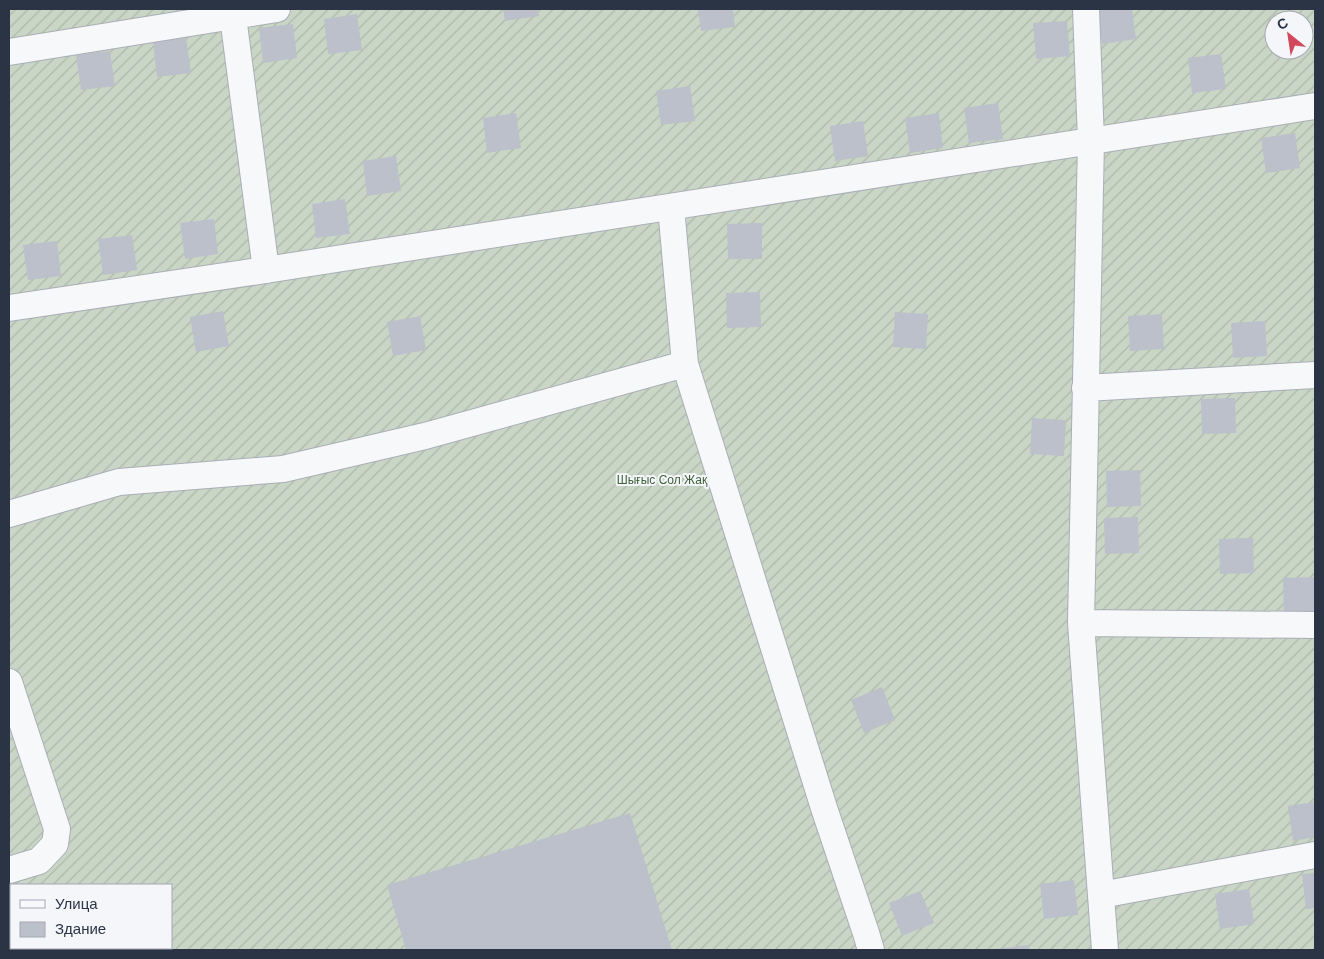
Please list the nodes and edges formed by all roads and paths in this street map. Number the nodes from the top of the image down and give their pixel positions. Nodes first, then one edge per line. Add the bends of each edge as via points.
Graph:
1 (277, 9) edge
2 (1086, 9) edge
3 (233, 12) edge
4 (9, 52) edge
5 (1315, 106) edge
6 (1090, 142) junction
7 (672, 207) junction
8 (266, 270) junction
9 (9, 308) edge
10 (685, 364) junction
11 (1315, 375) edge
12 (1086, 388) junction
13 (9, 514) edge
14 (1081, 623) junction
15 (1315, 625) edge
16 (9, 682) edge
17 (1315, 855) edge
18 (9, 870) edge
19 (1101, 895) junction
20 (871, 950) edge
21 (1105, 950) edge

1 - 3 street
2 - 6 street
3 - 4 street
3 - 8 street
5 - 6 street
6 - 7 street
6 - 12 street
7 - 8 street
7 - 10 street
8 - 9 street
10 - 13 street via 426,436 283,469 119,482
10 - 20 street
11 - 12 street
12 - 14 street
14 - 15 street
14 - 19 street
16 - 18 street via 57,829 54,844 40,861
17 - 19 street
19 - 21 street

